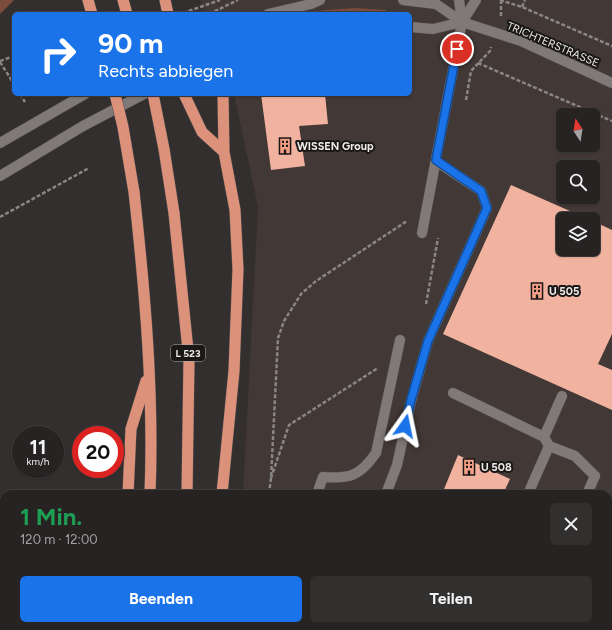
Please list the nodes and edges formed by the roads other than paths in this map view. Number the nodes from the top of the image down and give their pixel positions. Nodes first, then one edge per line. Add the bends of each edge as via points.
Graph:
1 (88, 0) edge
2 (123, 0) edge
3 (166, 0) edge
4 (320, 0) edge
5 (403, 0) edge
6 (459, 0) edge
7 (476, 0) edge
8 (91, 12) edge
9 (126, 12) edge
10 (168, 12) edge
11 (277, 12) edge
12 (462, 22) junction
13 (412, 26) edge
14 (612, 83) edge
15 (82, 96) edge
16 (115, 96) edge
17 (140, 96) edge
18 (153, 96) edge
19 (185, 96) edge
20 (223, 96) edge
21 (0, 143) edge
22 (224, 152) junction
23 (436, 160) junction
24 (0, 176) edge
25 (422, 233) dead end
26 (400, 340) dead end
27 (148, 373) junction
28 (453, 393) dead end
29 (562, 396) dead end
30 (546, 441) junction
31 (128, 490) edge
32 (150, 490) edge
33 (187, 490) edge
34 (222, 490) edge
35 (318, 490) edge
36 (388, 490) edge
37 (529, 490) edge
38 (589, 490) edge

1 - 8 highway
2 - 9 highway
3 - 10 highway
4 - 11 street
5 - 12 street via 436,4
6 - 12 street
7 - 12 street
12 - 13 street via 433,29
12 - 14 street, TRICHTERSTRASSE via 521,41
12 - 23 street
15 - 21 street
16 - 27 highway, bridge via 134,192 144,283
17 - 24 street via 83,126
18 - 33 highway, L 523, bridge via 174,213 189,360
19 - 22 highway via 202,132
20 - 22 highway
22 - 34 highway via 235,210 238,269 234,371
23 - 25 street
23 - 36 street via 481,191 487,208 428,341 411,400 397,465
26 - 35 street via 376,453 368,465 355,475 340,478 323,477
27 - 31 highway via 131,429
27 - 32 highway
28 - 30 street
29 - 30 street
30 - 37 street
30 - 38 street via 575,456 595,476

